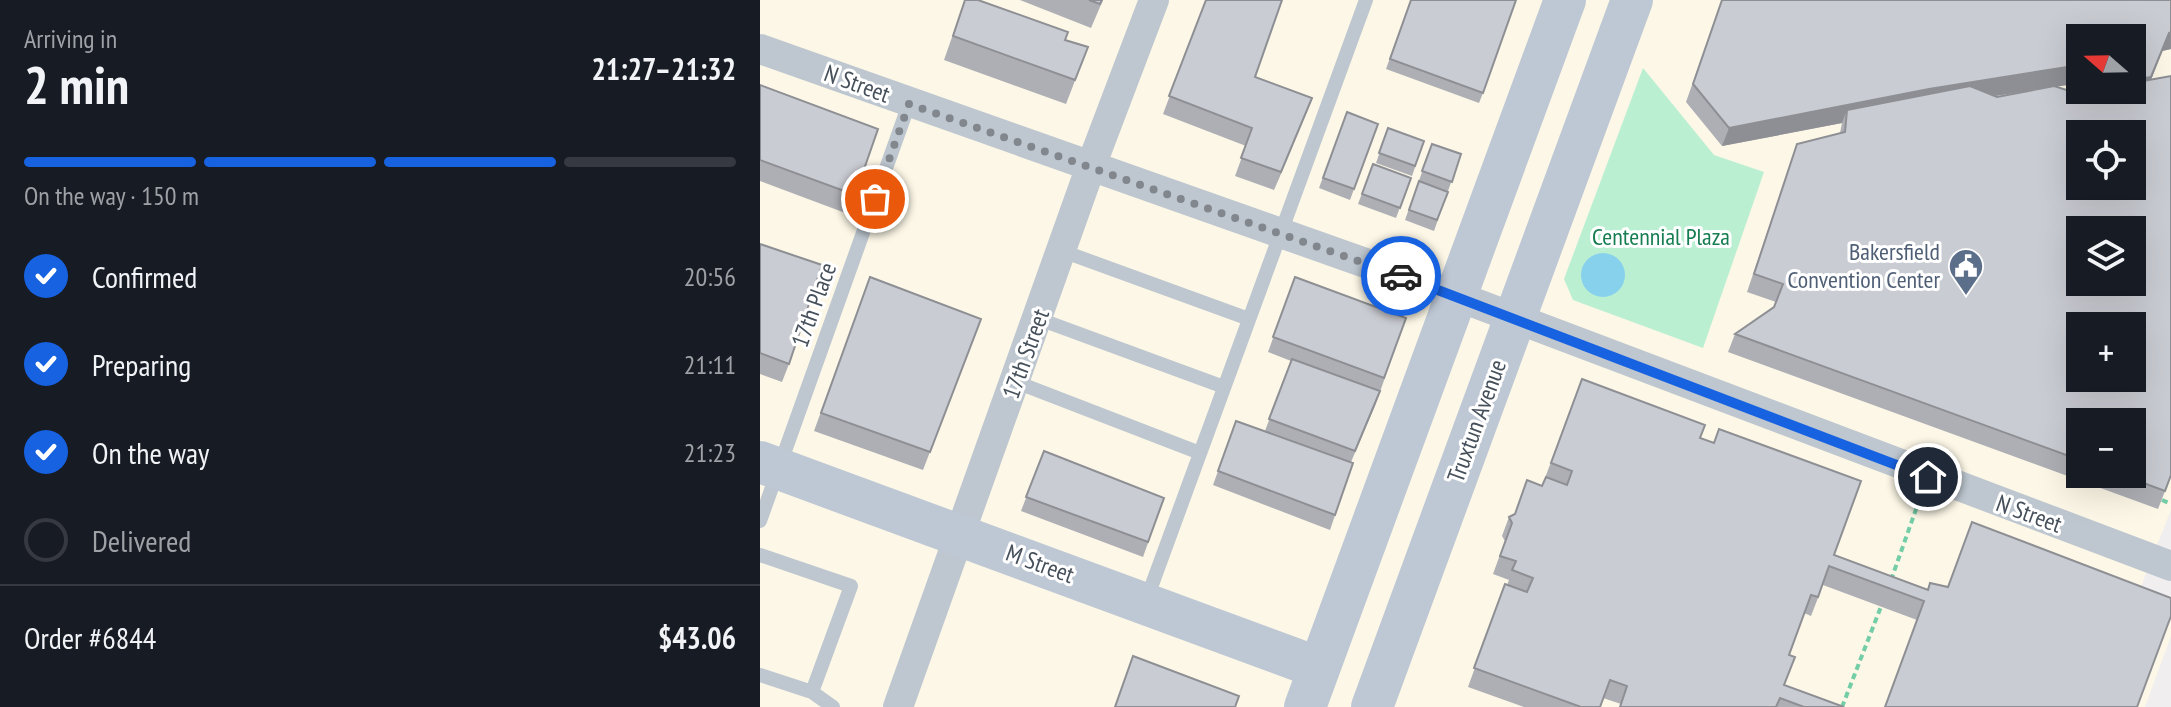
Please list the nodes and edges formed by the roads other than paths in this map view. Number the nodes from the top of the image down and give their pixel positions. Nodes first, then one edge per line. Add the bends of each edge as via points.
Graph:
1 (1154, 0) edge
2 (1366, 0) edge
3 (1565, 0) edge
4 (1632, 0) edge
5 (760, 49) edge
6 (909, 104) junction
7 (1091, 166) junction
8 (1281, 232) junction
9 (1062, 251) junction
10 (1456, 296) junction
11 (1039, 319) junction
12 (1249, 319) junction
13 (1514, 319) junction
14 (1016, 382) junction
15 (1224, 387) junction
16 (1200, 453) junction
17 (769, 466) edge
18 (760, 521) edge
19 (962, 534) junction
20 (760, 555) edge
21 (2171, 566) edge
22 (1146, 603) junction
23 (1319, 668) junction
24 (760, 675) edge
25 (812, 692) junction
26 (833, 707) edge
27 (898, 707) edge
28 (1305, 707) edge
29 (1372, 707) edge

1 - 7 street, 17th Street
2 - 8 lane
3 - 10 main road
4 - 13 main road, Truxtun Avenue
5 - 6 street, N Street
6 - 7 street, N Street
6 - 17 lane, 17th Place
7 - 8 street, N Street
7 - 9 street, 17th Street
8 - 10 street, N Street
8 - 12 lane
9 - 11 street, 17th Street
9 - 12 lane
10 - 13 street, N Street
10 - 23 main road
11 - 14 street, 17th Street
11 - 15 lane
12 - 15 lane
13 - 21 street, N Street
13 - 29 main road, Truxtun Avenue
14 - 16 lane
14 - 19 street, 17th Street
15 - 16 lane
16 - 22 lane
17 - 18 lane, 17th Place
17 - 19 main road, M Street
19 - 22 main road, M Street
19 - 27 street, 17th Street
20 - 25 lane via 851,586
22 - 23 main road, M Street
23 - 28 main road
24 - 25 lane
25 - 26 lane

